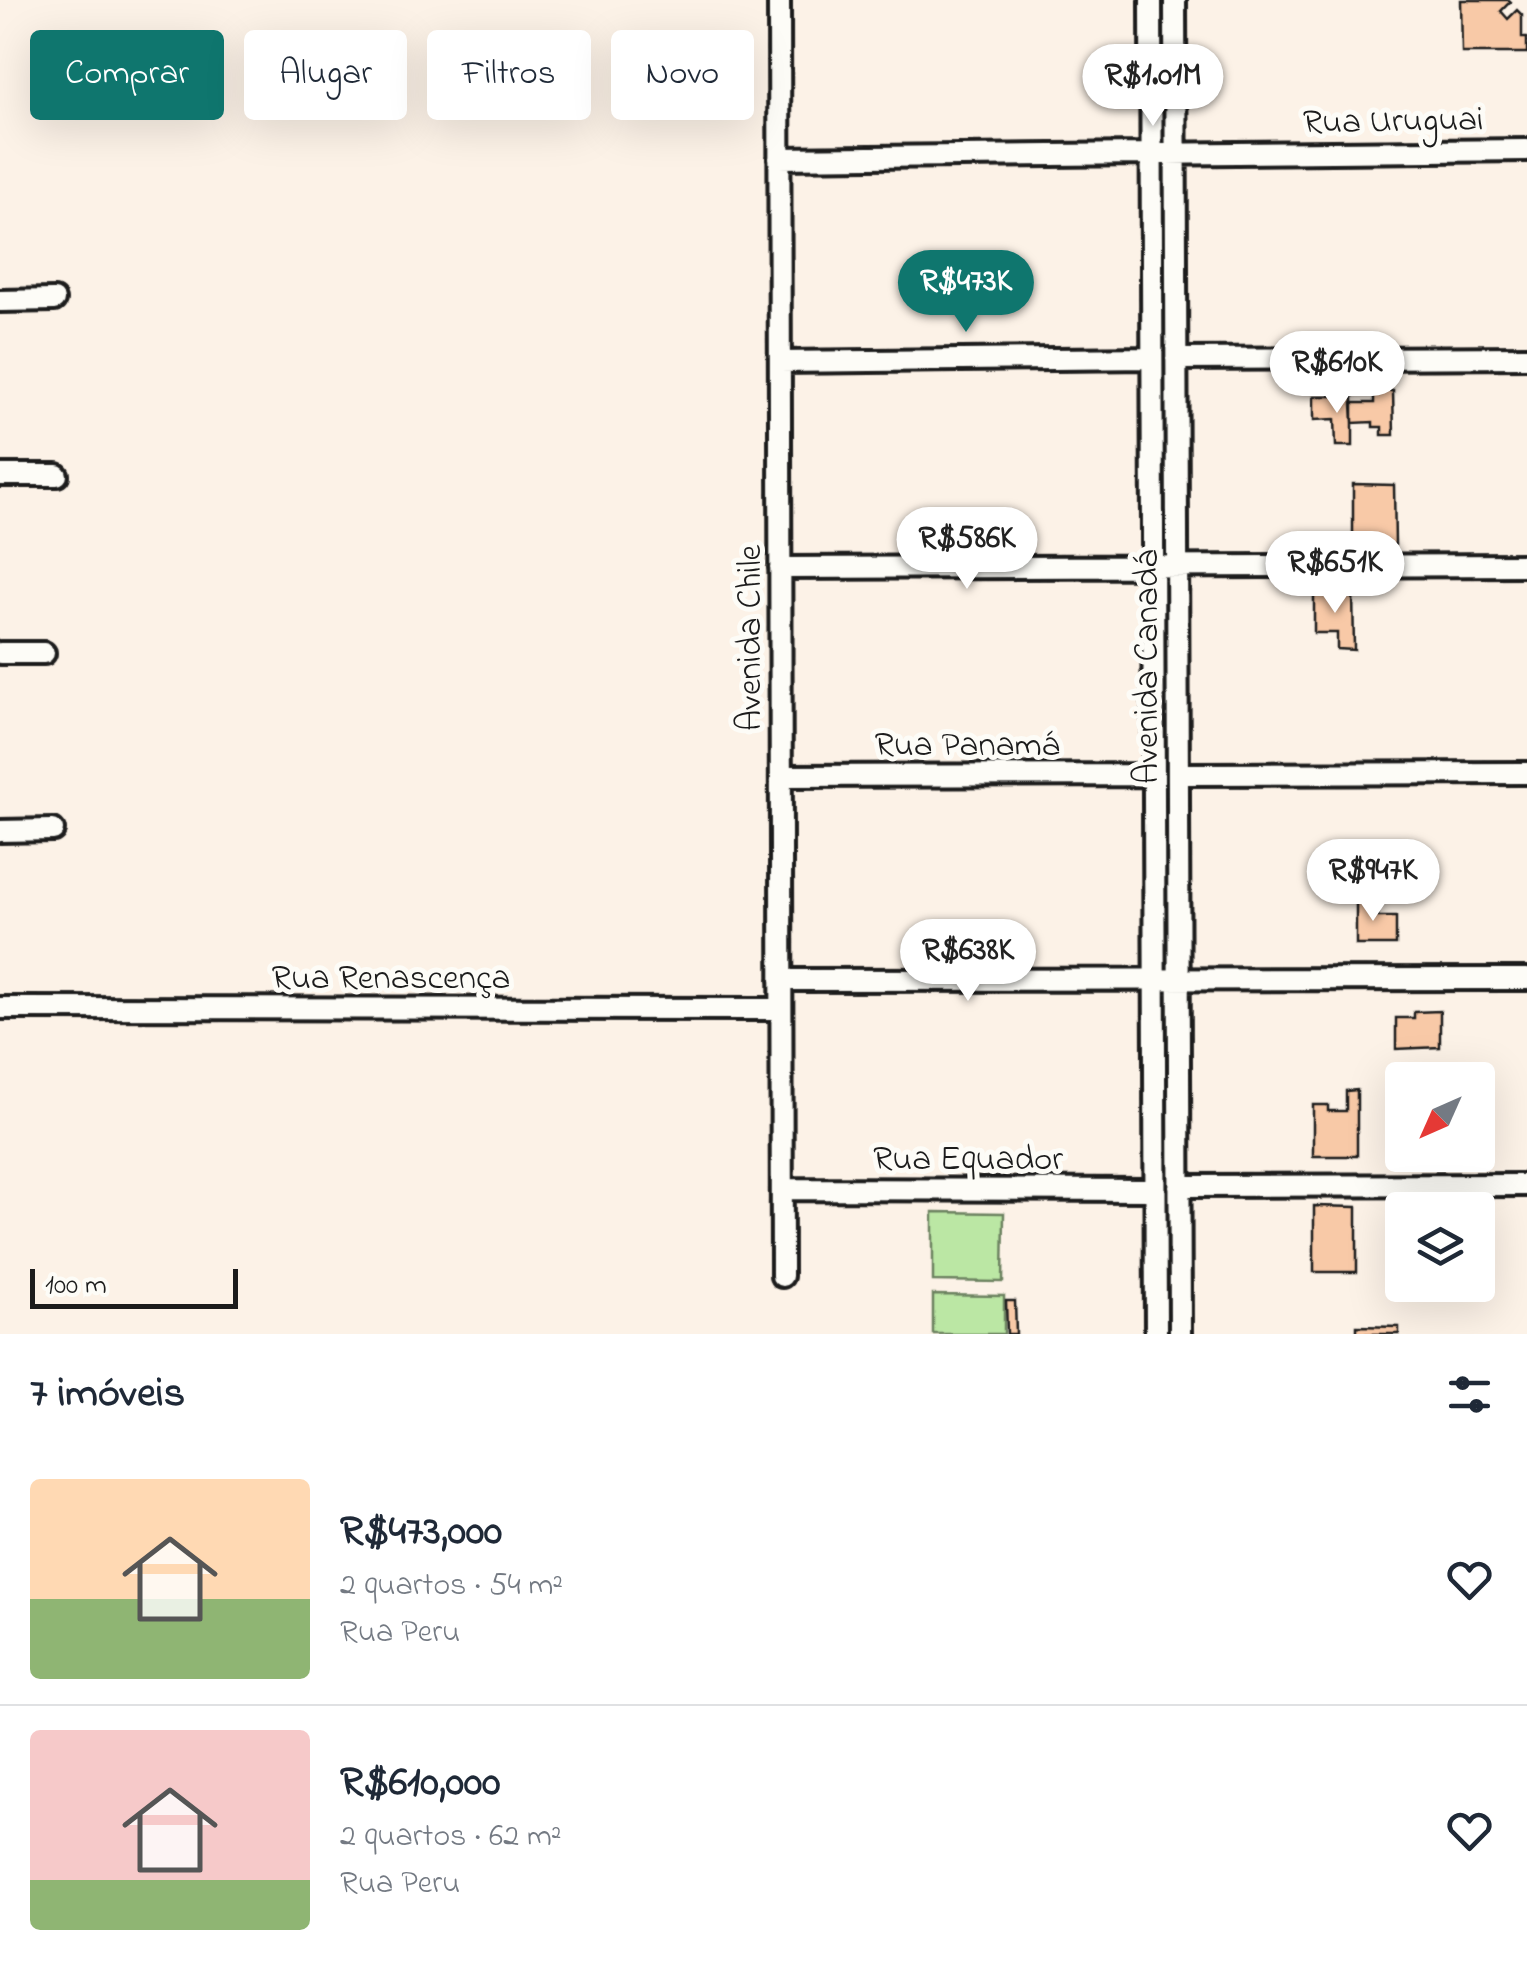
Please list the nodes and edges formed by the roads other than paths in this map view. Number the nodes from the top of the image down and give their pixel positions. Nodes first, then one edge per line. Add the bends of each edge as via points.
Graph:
1 (778, 0) edge
2 (1151, 0) edge
3 (1175, 0) edge
4 (1527, 150) edge
5 (1152, 154) junction
6 (1176, 154) junction
7 (779, 158) junction
8 (54, 300) dead end
9 (0, 301) edge
10 (1527, 356) edge
11 (1152, 358) junction
12 (1176, 359) junction
13 (780, 362) junction
14 (0, 475) edge
15 (57, 475) dead end
16 (1177, 565) junction
17 (1527, 565) edge
18 (1153, 566) junction
19 (780, 568) junction
20 (44, 653) dead end
21 (0, 654) edge
22 (1527, 773) edge
23 (1154, 774) junction
24 (1178, 774) junction
25 (780, 776) junction
26 (54, 830) dead end
27 (0, 831) edge
28 (1154, 979) junction
29 (1178, 979) junction
30 (1527, 979) edge
31 (781, 980) junction
32 (0, 1008) edge
33 (781, 1009) junction
34 (1527, 1185) edge
35 (1179, 1186) junction
36 (782, 1189) junction
37 (1155, 1190) junction
38 (782, 1276) dead end
39 (1156, 1334) edge
40 (1180, 1334) edge

1 - 7 street, Avenida Chile
2 - 5 street, Avenida Canadá
3 - 6 street, Avenida Canadá
4 - 6 street, Rua Uruguai
5 - 6 street, Rua Uruguai
5 - 7 street, Rua Uruguai
5 - 11 street, Avenida Canadá
6 - 12 street, Avenida Canadá
7 - 13 street, Avenida Chile
8 - 9 street
10 - 12 street
11 - 13 street
11 - 18 street, Avenida Canadá
12 - 16 street, Avenida Canadá
13 - 19 street, Avenida Chile
14 - 15 street
16 - 17 street
16 - 18 street
16 - 24 street, Avenida Canadá
18 - 19 street
18 - 23 street, Avenida Canadá
19 - 25 street, Avenida Chile
20 - 21 street
22 - 24 street
23 - 25 street, Rua Panamá
23 - 28 street, Avenida Canadá
24 - 29 street, Avenida Canadá
25 - 31 street, Avenida Chile
26 - 27 street
28 - 29 street
28 - 31 street
28 - 37 street, Avenida Canadá
29 - 30 street
29 - 35 street, Avenida Canadá
31 - 33 street, Avenida Chile
32 - 33 street, Rua Renascença
33 - 36 street, Avenida Chile
34 - 35 street
35 - 40 street, Avenida Canadá
36 - 37 street, Rua Equador
36 - 38 street, Avenida Chile
37 - 39 street, Avenida Canadá

